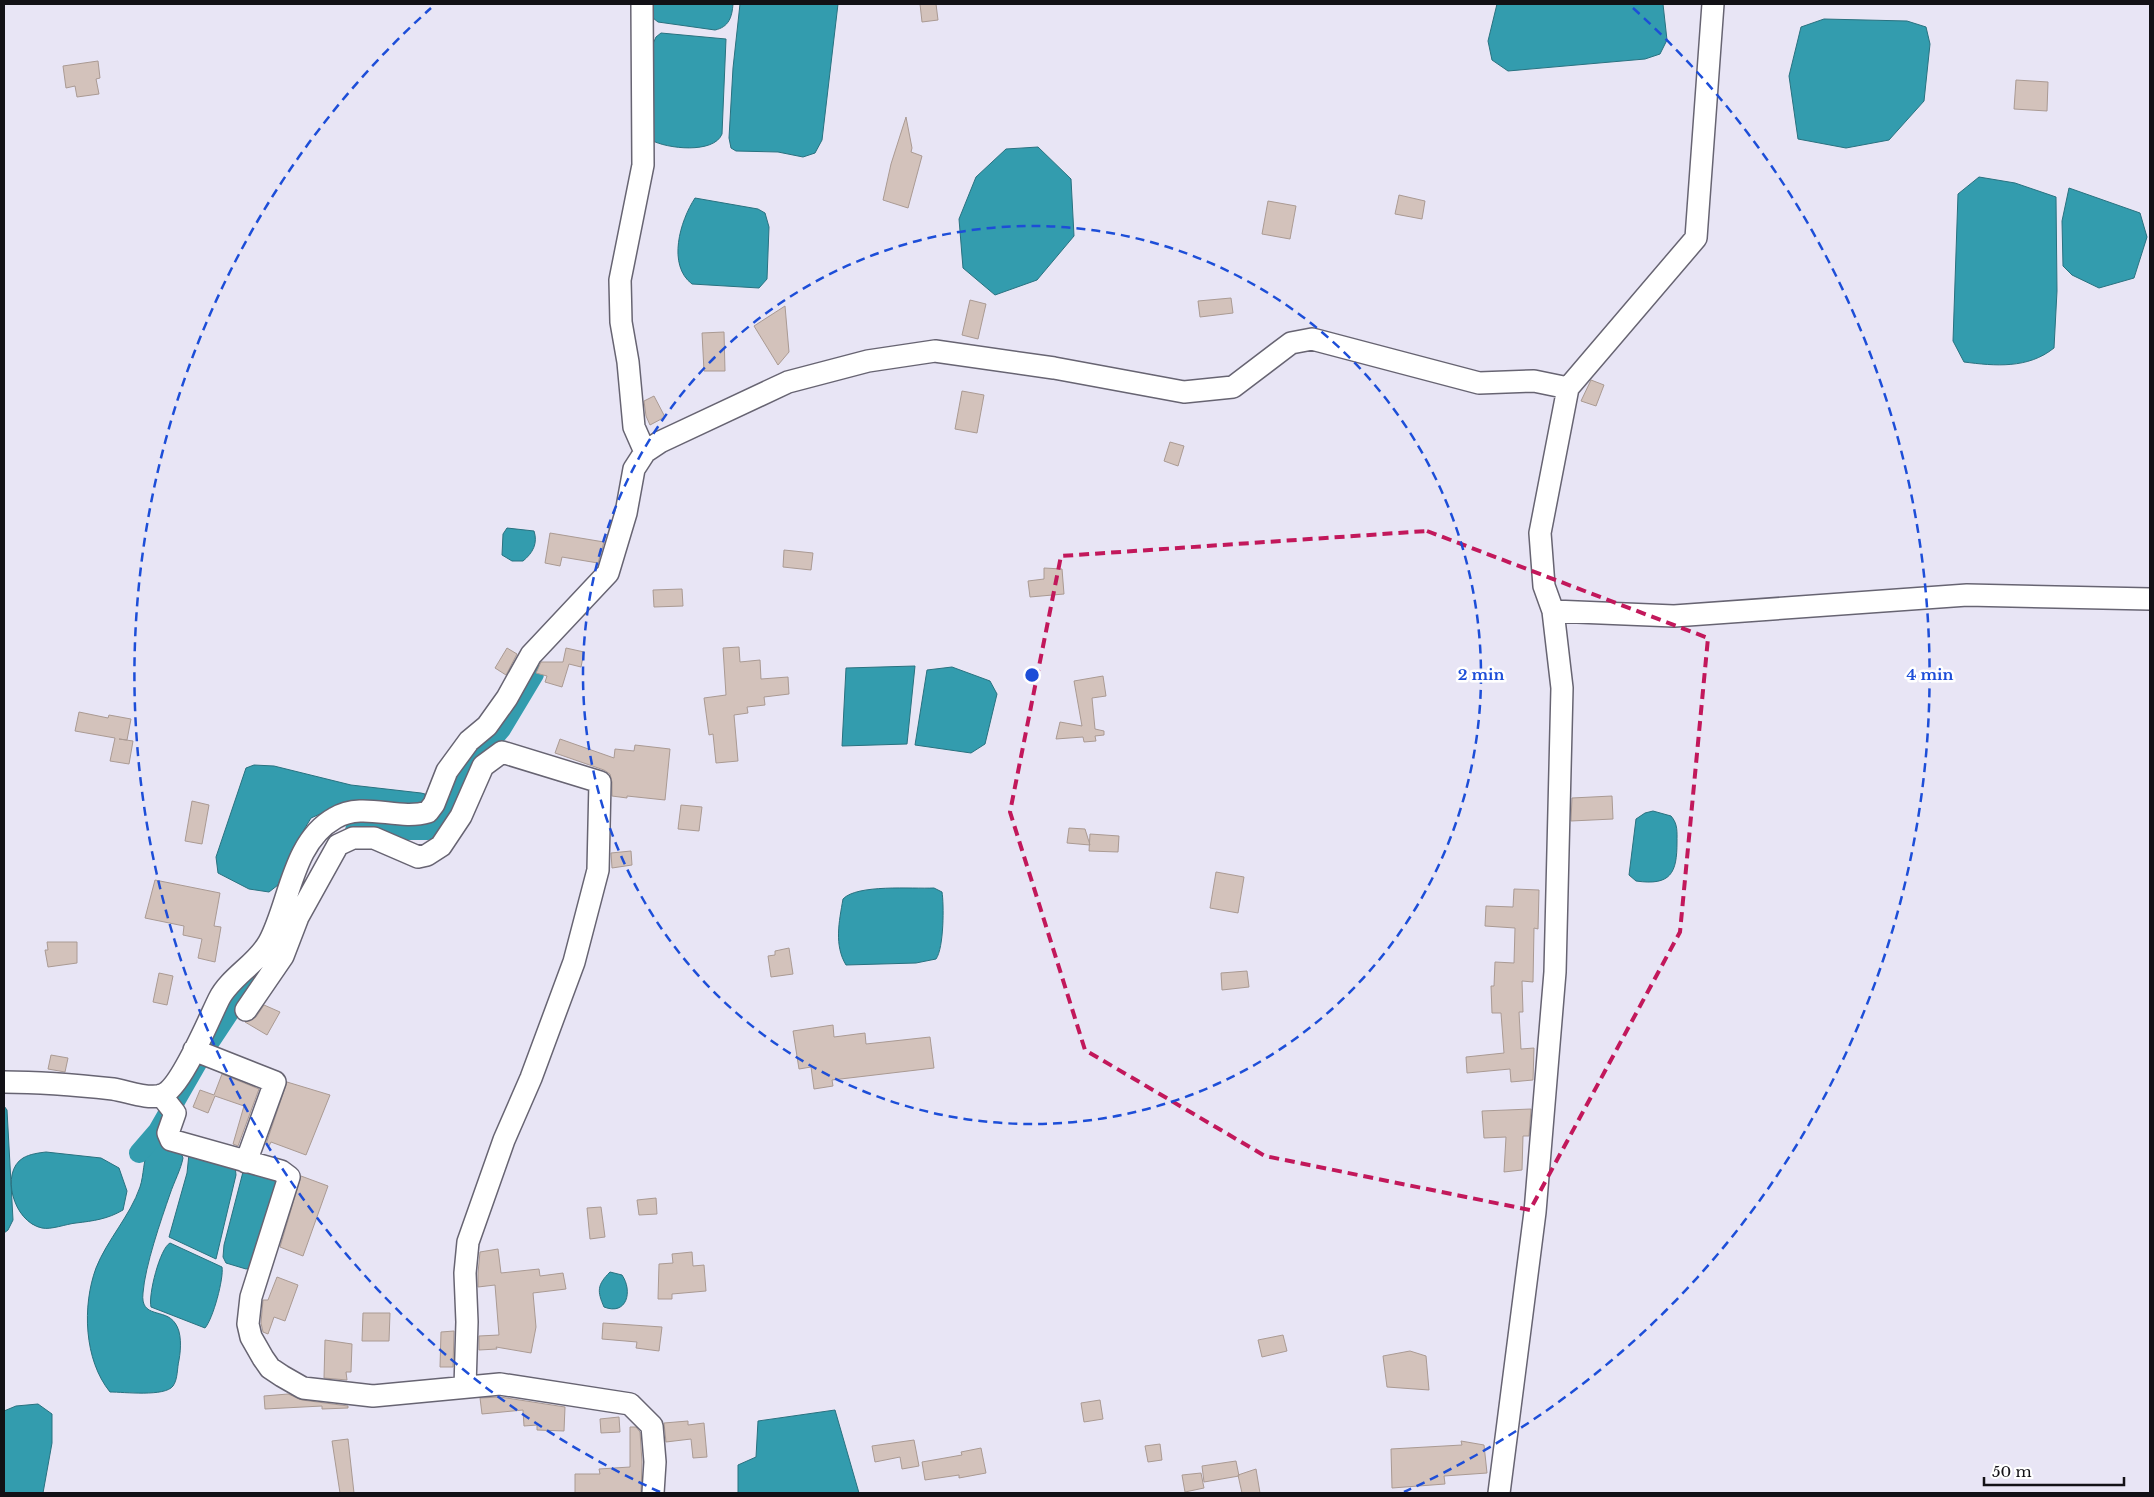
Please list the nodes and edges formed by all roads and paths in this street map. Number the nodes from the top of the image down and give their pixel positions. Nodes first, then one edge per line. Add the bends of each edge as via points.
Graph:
1 (642, 4) edge
2 (1713, 4) edge
3 (1568, 388) junction
4 (645, 452) junction
5 (2150, 599) edge
6 (1553, 611) junction
7 (246, 1010) dead end
8 (194, 1050) junction
9 (4, 1082) edge
10 (161, 1095) junction
11 (246, 1162) junction
12 (464, 1387) junction
13 (653, 1493) edge
14 (1499, 1493) edge

1 - 4 street via 643,165 620,280 621,322 634,427
2 - 3 street via 1696,238
3 - 4 street via 1534,381 1479,383 1312,339 1291,343 1233,387 1184,392 1054,368 935,351 868,361 788,382
3 - 6 street via 1540,533 1544,586
4 - 8 street via 634,469 626,513 608,573 531,655 507,698 486,726 469,741 448,771 428,812 418,815 355,812 336,817 320,830 307,846 268,943 221,996
5 - 6 street via 1967,595 1674,616
6 - 14 street via 1562,688 1556,972 1535,1212
7 - 12 street via 283,956 298,917 338,845 353,838 374,838 418,857 427,855 441,846 460,816 482,766 502,752 600,782 598,870 574,962 468,1242
8 - 10 street via 175,1084
8 - 11 street via 275,1082
9 - 10 street
10 - 11 street via 175,1113 168,1133 172,1140
11 - 12 street via 281,1171 289,1177 251,1297 248,1324 251,1337 270,1368 303,1388 334,1393 373,1396
12 - 13 street via 500,1384 630,1404 652,1426

